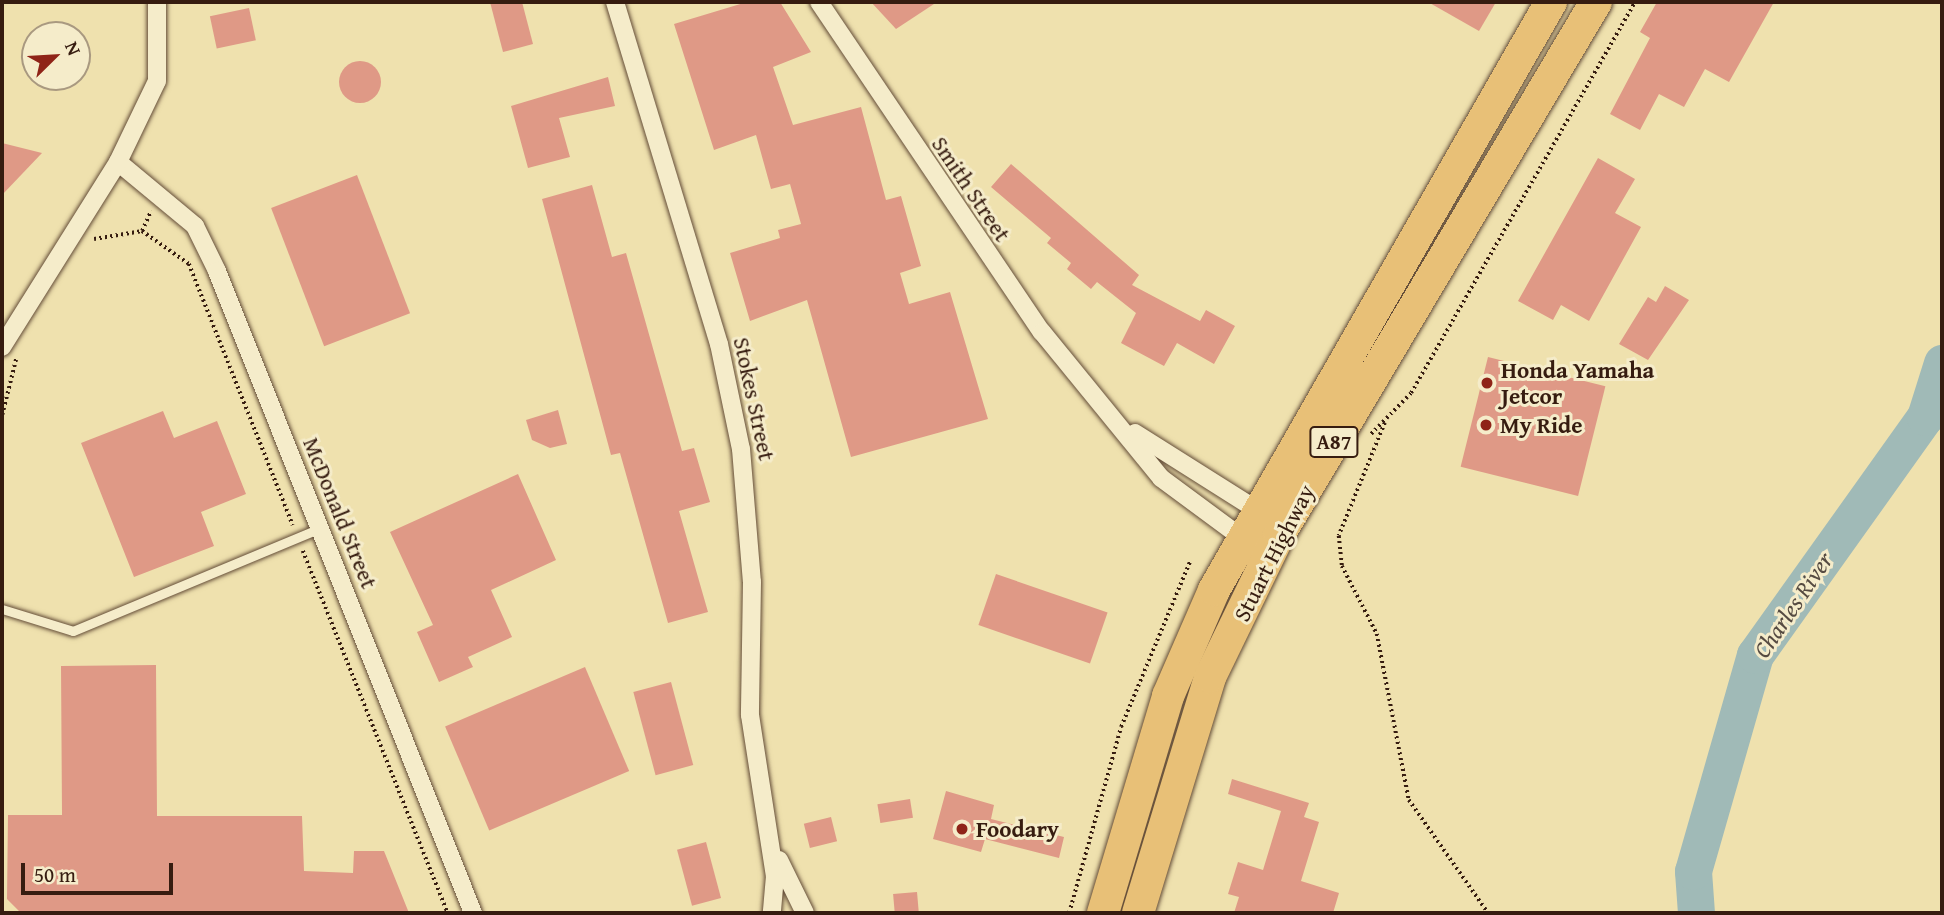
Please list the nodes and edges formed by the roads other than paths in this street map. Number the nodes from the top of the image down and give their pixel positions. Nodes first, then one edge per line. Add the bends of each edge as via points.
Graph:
1 (157, 2) edge
2 (615, 2) edge
3 (819, 2) edge
4 (1551, 2) edge
5 (1596, 2) edge
6 (118, 162) junction
7 (9, 351) edge
8 (1095, 394) junction
9 (1257, 510) junction
10 (320, 528) junction
11 (1242, 538) junction
12 (1278, 538) junction
13 (2, 609) edge
14 (766, 820) junction
15 (473, 913) edge
16 (772, 913) edge
17 (805, 913) edge
18 (1103, 913) edge
19 (1138, 913) edge

1 - 6 street via 157,81
2 - 14 street, Stokes Street via 719,344 741,449 752,582 750,715
3 - 8 street, Smith Street via 1002,279
4 - 9 highway, Stuart Highway / A87
5 - 12 highway, Stuart Highway / A87
6 - 7 street
6 - 10 street, McDonald Street via 195,226
8 - 9 street, Smith Street via 1157,453
8 - 11 street, Smith Street via 1169,486
9 - 11 highway, Stuart Highway / A87
9 - 12 highway
10 - 13 lane via 73,631
10 - 15 street, McDonald Street
11 - 12 highway
11 - 18 highway, Stuart Highway / A87 via 1168,696
12 - 19 highway, Stuart Highway / A87 via 1210,677
14 - 16 street
14 - 17 street

